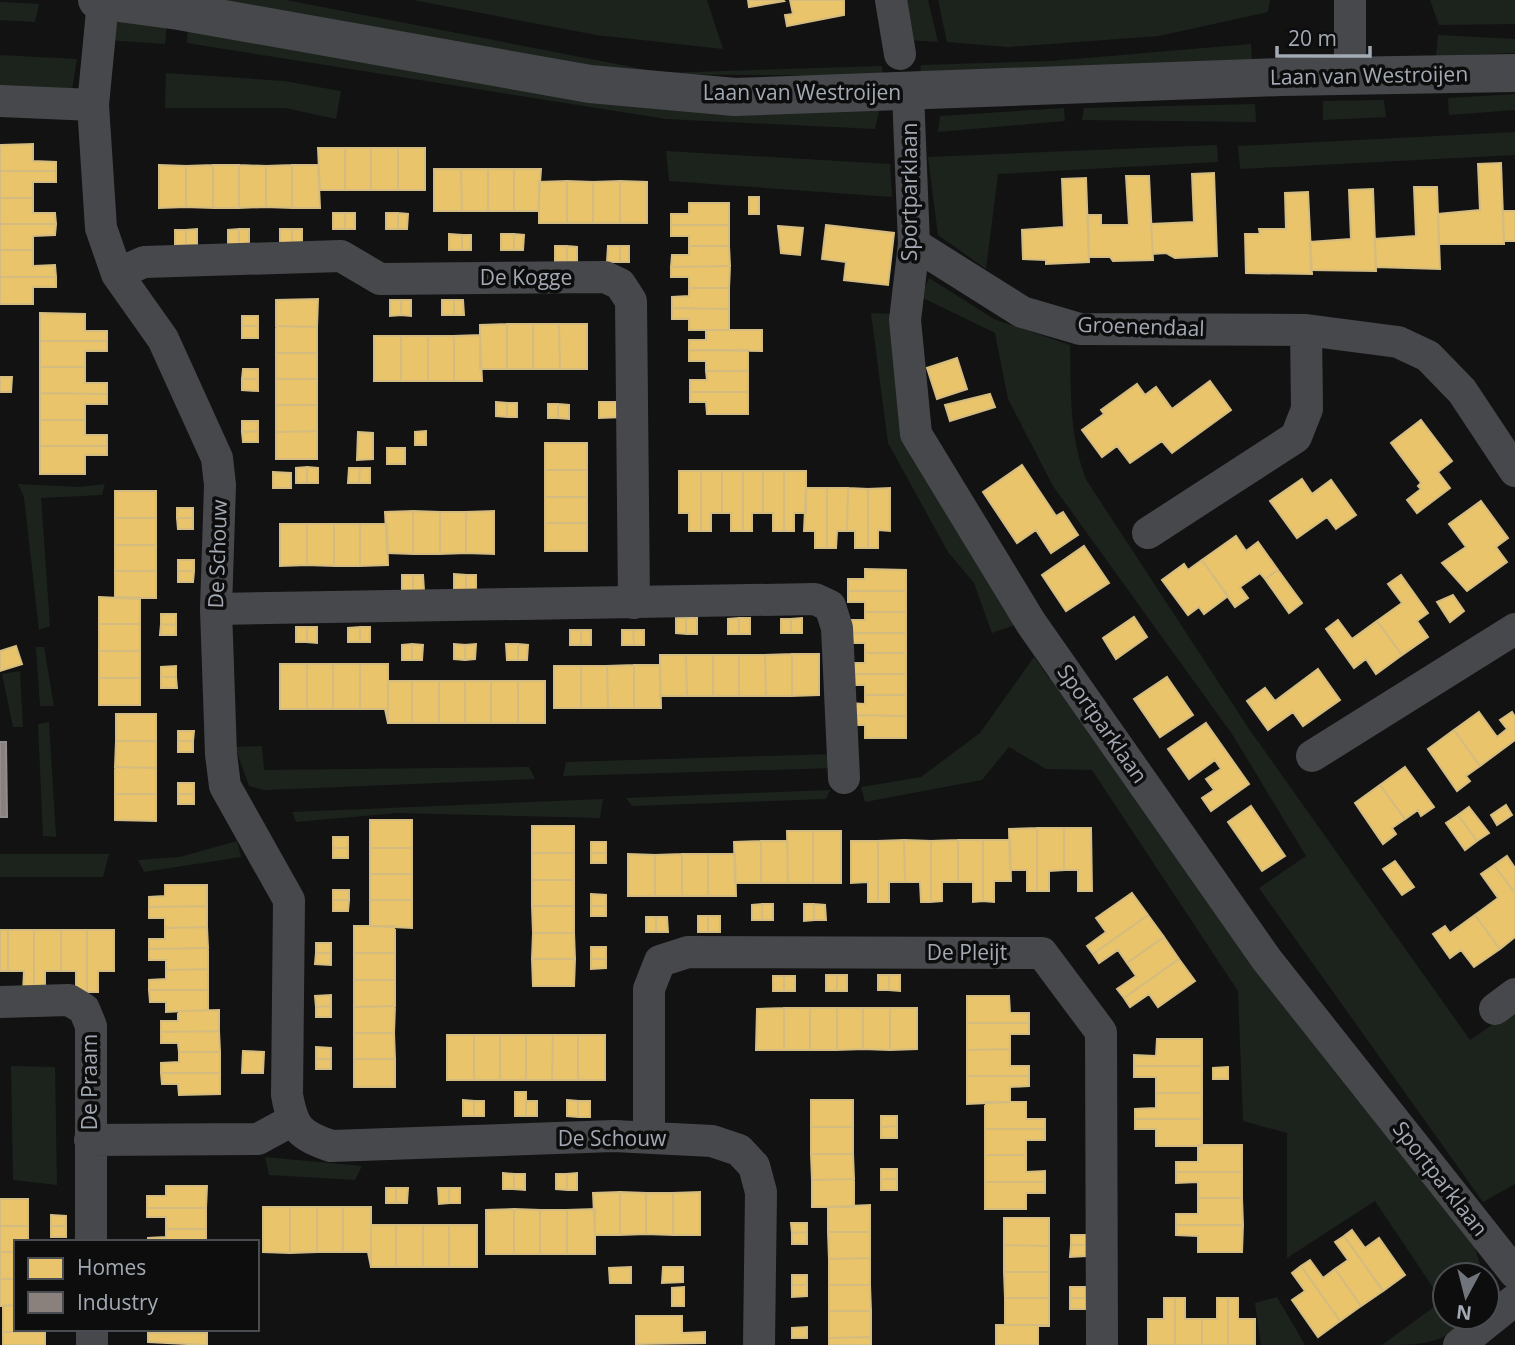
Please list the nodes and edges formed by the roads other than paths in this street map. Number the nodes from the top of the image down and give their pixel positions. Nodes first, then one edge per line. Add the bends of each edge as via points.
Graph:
1 (97, 0) edge
2 (891, 0) edge
3 (1350, 0) edge
4 (103, 1) edge
5 (901, 54) dead end
6 (1515, 73) edge
7 (1350, 75) junction
8 (908, 93) junction
9 (0, 102) edge
10 (93, 105) junction
11 (914, 244) junction
12 (117, 274) junction
13 (1306, 330) junction
14 (1515, 471) edge
15 (1148, 533) dead end
16 (634, 603) junction
17 (216, 609) junction
18 (1515, 629) edge
19 (1312, 756) dead end
20 (844, 778) dead end
21 (0, 1002) edge
22 (291, 1121) junction
23 (649, 1137) junction
24 (90, 1140) junction
25 (91, 1240) edge
26 (1515, 1273) edge
27 (1515, 1300) edge
28 (760, 1345) edge
29 (1101, 1345) edge
30 (1459, 1345) edge

1 - 4 street, Laan van Westroijen
2 - 5 street
3 - 7 street
4 - 8 street, Laan van Westroijen via 590,84 735,97
4 - 10 street, De Schouw
6 - 7 street, Laan van Westroijen
7 - 8 street, Laan van Westroijen
8 - 11 street, Sportparklaan
9 - 10 street
10 - 12 street, De Schouw via 101,228
11 - 13 street, Groenendaal via 1022,312 1080,329
11 - 26 street, Sportparklaan via 905,320 916,434 1031,623 1267,960
12 - 16 street, De Kogge via 144,262 341,256 380,279 605,277 620,284 631,301
12 - 17 street, De Schouw via 163,339 217,458
13 - 14 street, Groenendaal via 1398,342 1428,356 1462,391
13 - 15 street via 1307,409 1296,437
16 - 17 street
16 - 20 street via 815,599 830,606 837,628
17 - 22 street, De Schouw via 225,786 289,900 287,1095
18 - 19 street
21 - 24 street, De Praam via 69,1000 84,1009 91,1026
22 - 23 street, De Schouw via 307,1138 331,1146
22 - 24 street via 258,1139
23 - 28 street, De Schouw via 712,1141 739,1150 754,1166 761,1192
23 - 29 street, De Pleijt via 649,989 660,961 688,952 1042,953 1101,1032
24 - 25 street, De Praam
27 - 30 street

